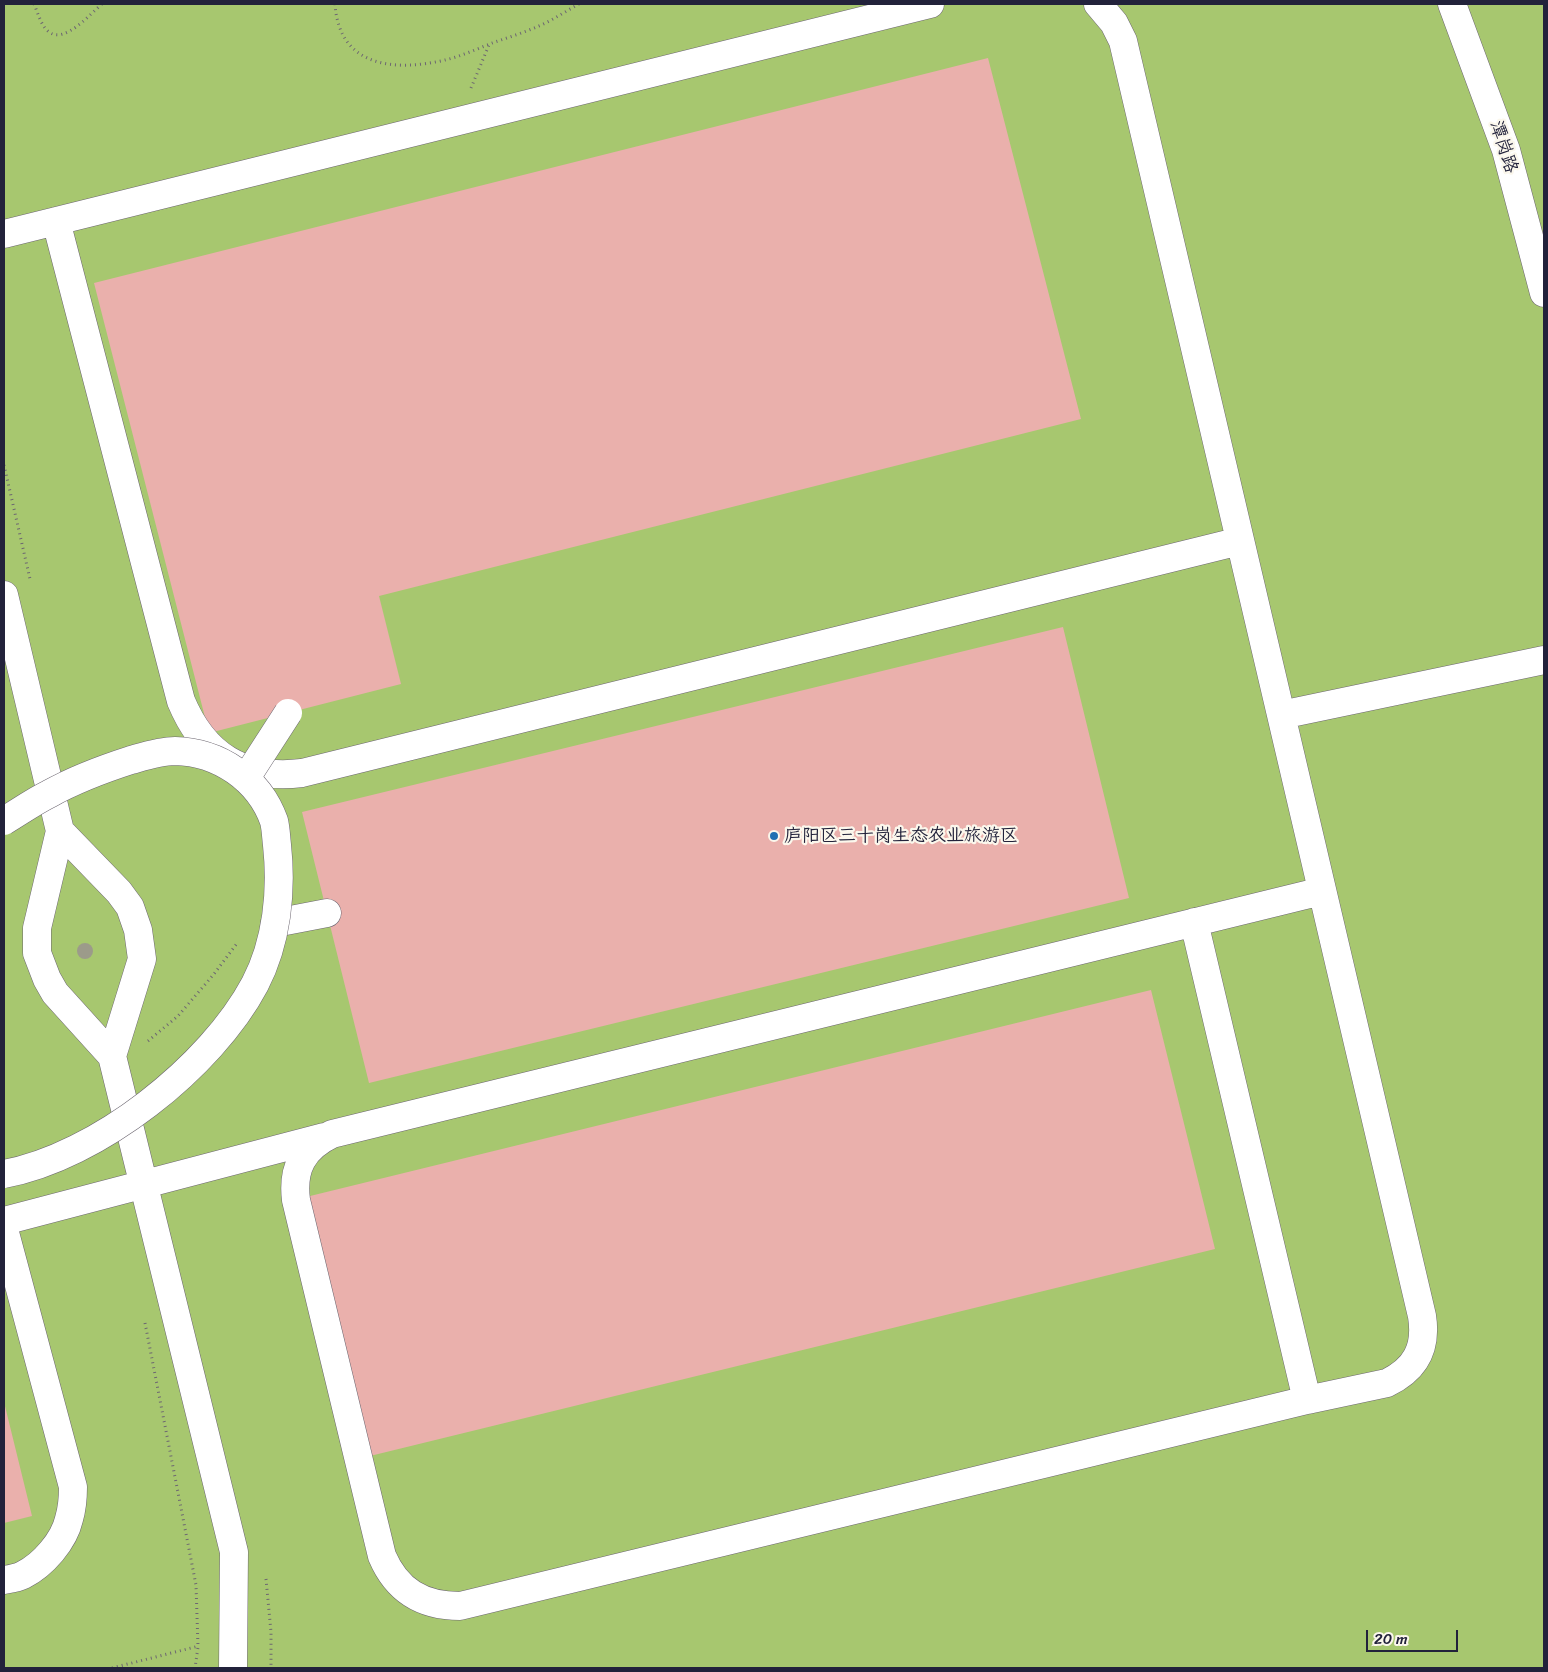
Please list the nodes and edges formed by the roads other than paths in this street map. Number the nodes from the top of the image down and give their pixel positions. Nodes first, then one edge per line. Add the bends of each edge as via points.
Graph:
1 (930, 4) edge
2 (1098, 4) edge
3 (1452, 4) edge
4 (56, 221) junction
5 (4, 234) edge
6 (1544, 293) edge
7 (1240, 541) junction
8 (4, 594) edge
9 (1544, 660) edge
10 (288, 713) dead end
11 (1281, 714) junction
12 (246, 778) junction
13 (4, 821) edge
14 (60, 831) junction
15 (1322, 891) junction
16 (327, 913) dead end
17 (1194, 922) junction
18 (275, 923) junction
19 (112, 1056) junction
20 (332, 1134) junction
21 (4, 1174) edge
22 (144, 1184) junction
23 (4, 1221) edge
24 (4, 1229) edge
25 (1307, 1400) junction
26 (4, 1580) edge
27 (233, 1668) edge

1 - 4 street
2 - 7 street via 1114,23 1123,41
3 - 6 street, 潭岗路 via 1506,150
4 - 5 street
4 - 7 street via 181,700 189,721 217,753 252,770 286,775 302,772
7 - 11 street
8 - 14 street
9 - 11 street
10 - 12 street, bridge
11 - 15 street
12 - 13 street, bridge via 214,758 175,751 161,752 100,771 50,793
12 - 18 street, bridge via 263,799 274,823 279,876
14 - 19 street via 37,928 37,953 55,993
14 - 19 street via 119,892 130,907 138,930 142,959
15 - 17 street
15 - 25 street via 1424,1330 1417,1357 1399,1377 1387,1383
16 - 18 street
17 - 20 street
17 - 25 street
18 - 21 street, bridge via 256,982 238,1013 189,1069 156,1098 83,1146 54,1160
19 - 22 street
20 - 22 street
20 - 25 street via 313,1145 300,1164 296,1200 382,1556 397,1582 409,1592 442,1606 460,1606
22 - 23 street
22 - 27 street via 234,1552
24 - 26 street via 73,1488 64,1534 52,1550 22,1576

